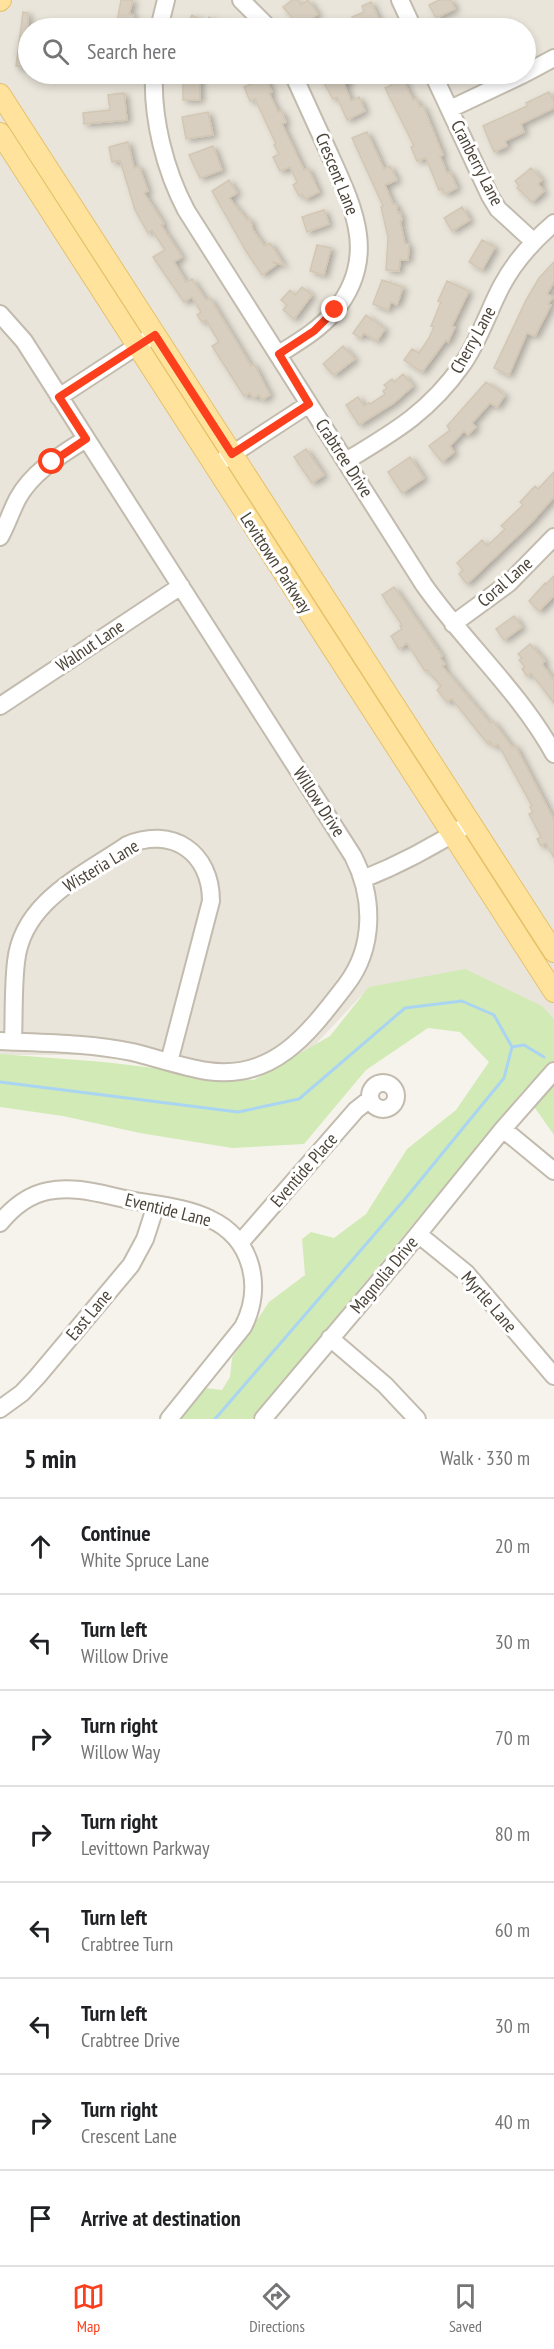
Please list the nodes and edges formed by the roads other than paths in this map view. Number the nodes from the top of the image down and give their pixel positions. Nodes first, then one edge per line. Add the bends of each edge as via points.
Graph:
1 (166, 0) edge
2 (241, 0) edge
3 (400, 0) edge
4 (162, 18) edge
5 (259, 18) edge
6 (408, 18) edge
7 (554, 58) edge
8 (536, 67) edge
9 (155, 84) edge
10 (298, 84) edge
11 (438, 84) edge
12 (502, 84) edge
13 (0, 94) edge
14 (450, 109) junction
15 (0, 133) edge
16 (554, 223) edge
17 (534, 242) junction
18 (0, 314) edge
19 (155, 335) junction
20 (137, 346) junction
21 (279, 354) junction
22 (59, 397) junction
23 (309, 404) junction
24 (86, 439) junction
25 (232, 454) junction
26 (346, 461) junction
27 (214, 466) junction
28 (0, 537) edge
29 (552, 544) edge
30 (181, 586) junction
31 (453, 624) junction
32 (0, 706) edge
33 (554, 754) edge
34 (470, 823) junction
35 (452, 835) junction
36 (363, 879) junction
37 (554, 952) edge
38 (554, 992) edge
39 (7, 1041) edge
40 (169, 1062) junction
41 (554, 1071) edge
42 (370, 1100) dead end
43 (503, 1129) junction
44 (554, 1171) edge
45 (156, 1205) junction
46 (0, 1223) edge
47 (418, 1234) junction
48 (240, 1243) junction
49 (330, 1338) junction
50 (554, 1376) edge
51 (0, 1409) edge
52 (169, 1419) edge
53 (263, 1419) edge
54 (417, 1419) edge

1 - 4 street
2 - 5 street
3 - 6 street
7 - 8 street
9 - 21 street, Crabtree Drive via 159,132 181,200
10 - 21 street, Crescent Lane via 353,206 359,242 353,278 335,310 314,331
11 - 14 street, Cranberry Lane
12 - 14 street
13 - 19 main road, Levittown Parkway
14 - 17 street, Cranberry Lane via 490,196
15 - 20 main road, Levittown Parkway
16 - 17 street, Cherry Lane
17 - 26 street, Cherry Lane via 502,286 463,363 442,390 410,422
18 - 22 street, Willow Drive via 24,341
19 - 20 street
19 - 25 main road, Levittown Parkway
20 - 22 street
20 - 27 main road, Levittown Parkway
21 - 23 street, Crabtree Drive
22 - 24 street, Willow Drive
23 - 25 street
23 - 26 street, Crabtree Drive
24 - 28 street via 30,481
24 - 30 street, Willow Drive
25 - 27 street
25 - 34 main road, Levittown Parkway
26 - 31 street, Crabtree Drive
27 - 35 main road, Levittown Parkway
29 - 31 street, Coral Lane via 509,583
30 - 32 street, Walnut Lane
30 - 36 street, Willow Drive via 353,856
31 - 33 street, Crabtree Drive via 520,701
34 - 35 street
34 - 37 main road, Levittown Parkway
35 - 36 street
35 - 38 main road, Levittown Parkway
36 - 40 street, Willow Drive via 368,925 359,963 336,999 290,1050 264,1065 235,1072
39 - 40 street, Willow Drive via 93,1045
39 - 40 street, Wisteria Lane via 16,962 33,915 51,897 127,845 161,838 190,850 204,867 211,888 211,901
41 - 43 street, Magnolia Drive
42 - 48 street, Eventide Place via 356,1110
43 - 44 street
43 - 47 street, Magnolia Drive
45 - 46 street, Eventide Lane via 76,1190 50,1190 26,1199
45 - 48 street, Eventide Lane via 208,1218
45 - 51 street, East Lane via 131,1265 37,1377
47 - 49 street, Magnolia Drive
47 - 50 street, Myrtle Lane via 466,1273
48 - 52 street, Eventide Lane via 249,1259 254,1282 249,1317
49 - 53 street, Magnolia Drive
49 - 54 street via 385,1385

